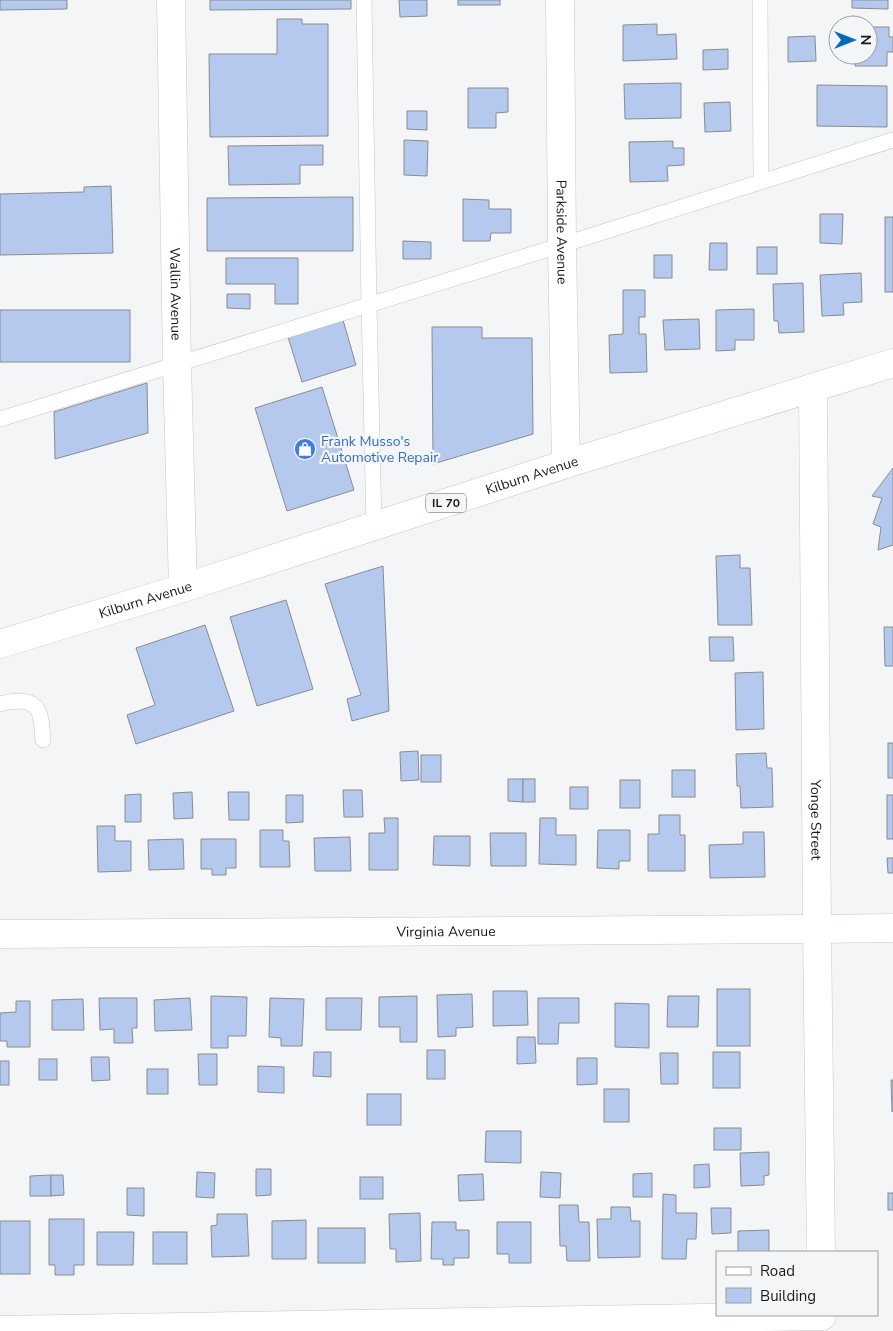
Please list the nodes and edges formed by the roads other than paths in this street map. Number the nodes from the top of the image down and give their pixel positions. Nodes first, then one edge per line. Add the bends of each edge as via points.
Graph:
1 (171, 0) edge
2 (364, 0) edge
3 (560, 0) edge
4 (760, 0) edge
5 (893, 140) edge
6 (761, 180) junction
7 (562, 245) junction
8 (369, 304) junction
9 (893, 363) edge
10 (177, 364) junction
11 (813, 388) junction
12 (0, 419) edge
13 (566, 464) junction
14 (374, 526) junction
15 (183, 588) junction
16 (0, 644) edge
17 (0, 704) edge
18 (43, 740) dead end
19 (893, 928) edge
20 (817, 929) junction
21 (0, 934) edge
22 (821, 1251) edge
23 (822, 1321) edge
24 (0, 1330) edge

1 - 10 street, Wallin Avenue
2 - 8 lane
3 - 7 street, Parkside Avenue
4 - 6 lane
5 - 6 lane
6 - 7 lane
7 - 8 lane
7 - 13 street, Parkside Avenue
8 - 10 lane
8 - 14 lane
9 - 11 street, Kilburn Avenue / IL 70
10 - 12 lane
10 - 15 street, Wallin Avenue
11 - 13 street, Kilburn Avenue / IL 70
11 - 20 street, Yonge Street
13 - 14 street, Kilburn Avenue / IL 70
14 - 15 street, Kilburn Avenue / IL 70
15 - 16 street, Kilburn Avenue / IL 70
17 - 18 lane via 17,701 37,707
19 - 20 street, Virginia Avenue
20 - 21 street, Virginia Avenue
20 - 22 street, Yonge Street
23 - 24 street

